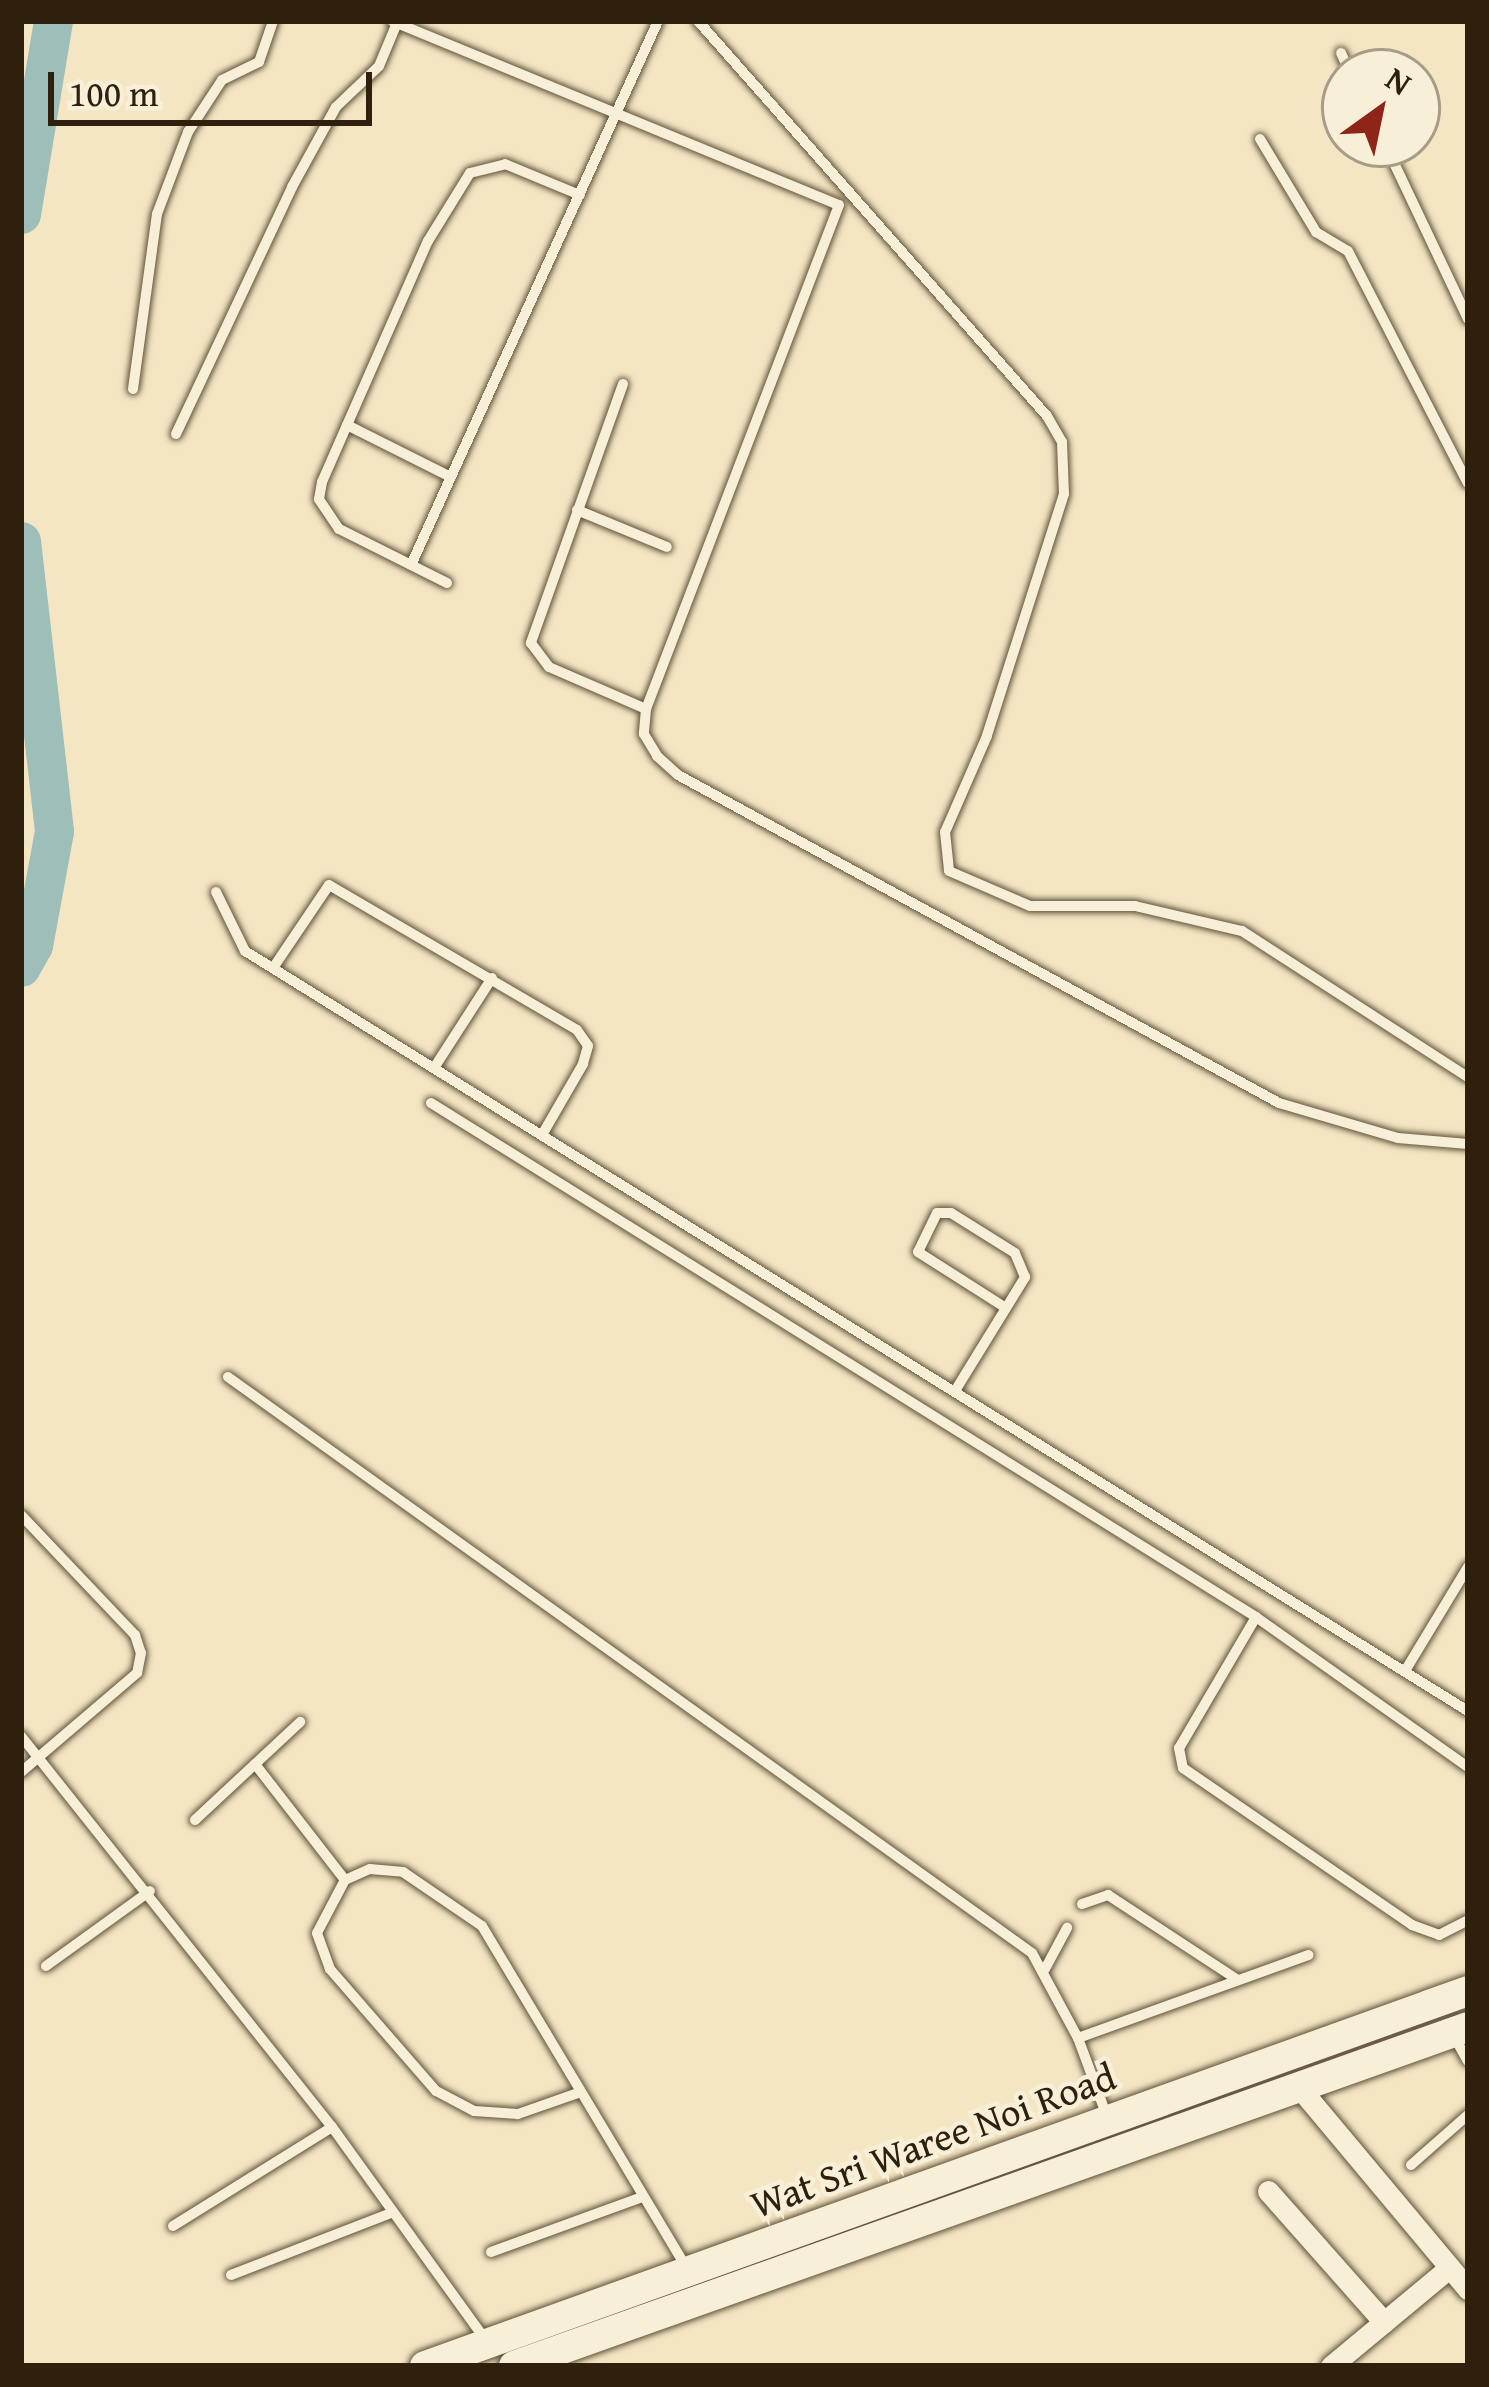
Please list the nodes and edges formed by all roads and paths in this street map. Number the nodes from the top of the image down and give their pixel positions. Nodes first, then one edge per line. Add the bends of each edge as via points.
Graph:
1 (273, 21) edge
2 (658, 21) edge
3 (698, 21) edge
4 (394, 22) edge
5 (612, 112) junction
6 (1260, 139) dead end
7 (1396, 168) edge
8 (580, 195) junction
9 (854, 196) junction
10 (839, 206) junction
11 (1468, 319) edge
12 (622, 384) dead end
13 (133, 389) dead end
14 (347, 424) junction
15 (176, 434) dead end
16 (451, 477) junction
17 (1468, 483) edge
18 (577, 510) junction
19 (667, 547) dead end
20 (411, 565) junction
21 (447, 583) dead end
22 (646, 709) junction
23 (216, 892) dead end
24 (273, 968) junction
25 (493, 978) junction
26 (434, 1068) junction
27 (1468, 1077) edge
28 (431, 1103) dead end
29 (542, 1136) junction
30 (1468, 1144) edge
31 (1006, 1308) junction
32 (228, 1377) dead end
33 (955, 1391) junction
34 (21, 1515) edge
35 (1468, 1567) edge
36 (1256, 1617) junction
37 (1405, 1671) junction
38 (1468, 1711) edge
39 (300, 1722) dead end
40 (21, 1736) edge
41 (40, 1756) junction
42 (255, 1764) junction
43 (1468, 1766) edge
44 (21, 1772) edge
45 (195, 1820) dead end
46 (345, 1880) junction
47 (150, 1892) junction
48 (1082, 1904) dead end
49 (1468, 1920) edge
50 (1067, 1928) dead end
51 (1308, 1955) dead end
52 (46, 1966) dead end
53 (1045, 1969) junction
54 (1238, 1980) junction
55 (1468, 1990) edge
56 (1460, 2030) edge
57 (1078, 2038) junction
58 (1468, 2062) edge
59 (1298, 2086) junction
60 (578, 2093) junction
61 (1468, 2116) edge
62 (1108, 2119) junction
63 (332, 2127) junction
64 (1411, 2165) dead end
65 (1268, 2191) dead end
66 (642, 2198) junction
67 (391, 2213) junction
68 (173, 2226) dead end
69 (491, 2252) dead end
70 (687, 2268) junction
71 (1449, 2268) junction
72 (231, 2275) dead end
73 (1468, 2289) edge
74 (1384, 2322) junction
75 (487, 2342) junction
76 (425, 2366) edge
77 (514, 2366) edge
78 (1331, 2366) edge

1 - 13 lane via 259,62 222,80 188,131 158,214
2 - 5 lane
3 - 9 lane
4 - 5 lane
4 - 15 lane via 379,66 336,106 292,187
5 - 8 lane
5 - 10 lane
6 - 17 lane via 1316,232 1348,251
7 - 11 lane
8 - 14 lane via 505,164 470,173 428,241
8 - 16 lane
9 - 10 lane
9 - 27 lane via 1047,416 1067,467 1003,689 946,832 950,871 1030,906 1135,906 1242,931
10 - 22 lane
12 - 18 lane
14 - 16 lane
14 - 20 lane via 322,482 325,514
16 - 20 lane
18 - 19 lane
18 - 22 lane via 531,643 549,667
20 - 21 lane
22 - 30 lane via 644,734 678,775 1279,1102 1398,1138
23 - 24 lane via 231,936
24 - 25 lane via 329,885
24 - 26 lane
25 - 26 lane
25 - 29 lane via 578,1030 588,1046
26 - 29 lane
28 - 36 lane
29 - 33 lane
31 - 31 lane via 1025,1277 1016,1253 951,1213 937,1214 918,1252
31 - 33 lane
32 - 53 lane via 1016,1940
33 - 37 lane
34 - 41 lane via 135,1635 141,1653 137,1673
35 - 37 lane
36 - 43 lane
36 - 49 lane via 1180,1748 1183,1768 1412,1924 1439,1935
37 - 38 lane
39 - 42 lane
40 - 41 lane
41 - 44 lane
41 - 47 lane
42 - 45 lane
42 - 46 lane
46 - 60 lane via 370,1869 403,1872 463,1908 482,1926
46 - 60 lane via 317,1933 329,1969 436,2091 474,2111 518,2114
47 - 52 lane
47 - 63 lane
48 - 54 lane via 1108,1895
50 - 53 lane
51 - 54 lane
53 - 57 lane
54 - 57 lane
55 - 62 main road, Wat Sri Waree Noi Road
56 - 58 lane
56 - 59 main road, Wat Sri Waree Noi Road
57 - 62 lane
59 - 71 street
59 - 77 main road, Wat Sri Waree Noi Road
60 - 66 lane
61 - 64 lane
62 - 70 main road, Wat Sri Waree Noi Road
63 - 67 lane
63 - 68 lane
65 - 74 street
66 - 69 lane
66 - 70 lane
67 - 72 lane
67 - 75 lane
70 - 75 main road, Wat Sri Waree Noi Road
71 - 73 street
71 - 74 street
74 - 78 street
75 - 76 main road, Wat Sri Waree Noi Road

